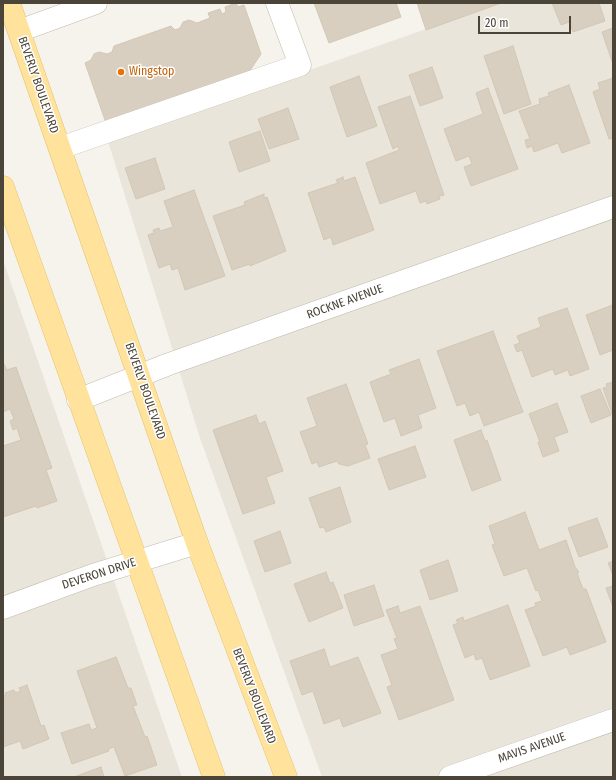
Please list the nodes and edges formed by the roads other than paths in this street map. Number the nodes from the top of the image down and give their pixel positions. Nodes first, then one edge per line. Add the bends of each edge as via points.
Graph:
1 (9, 3) edge
2 (96, 3) edge
3 (277, 3) edge
4 (19, 31) junction
5 (60, 148) junction
6 (3, 187) edge
7 (613, 207) edge
8 (140, 376) junction
9 (78, 400) junction
10 (196, 542) junction
11 (136, 562) junction
12 (3, 608) edge
13 (613, 720) edge
14 (214, 777) edge
15 (286, 777) edge
16 (450, 777) edge

1 - 4 main road, BEVERLY BOULEVARD
2 - 4 street
3 - 5 street via 300,65
4 - 5 main road, BEVERLY BOULEVARD
5 - 8 main road, BEVERLY BOULEVARD
6 - 9 main road
7 - 8 street, ROCKNE AVENUE
8 - 9 street, ROCKNE AVENUE
8 - 10 main road, BEVERLY BOULEVARD
9 - 11 main road
10 - 11 street, DEVERON DRIVE
10 - 15 main road, BEVERLY BOULEVARD
11 - 12 street, DEVERON DRIVE
11 - 14 main road
13 - 16 street, MAVIS AVENUE

